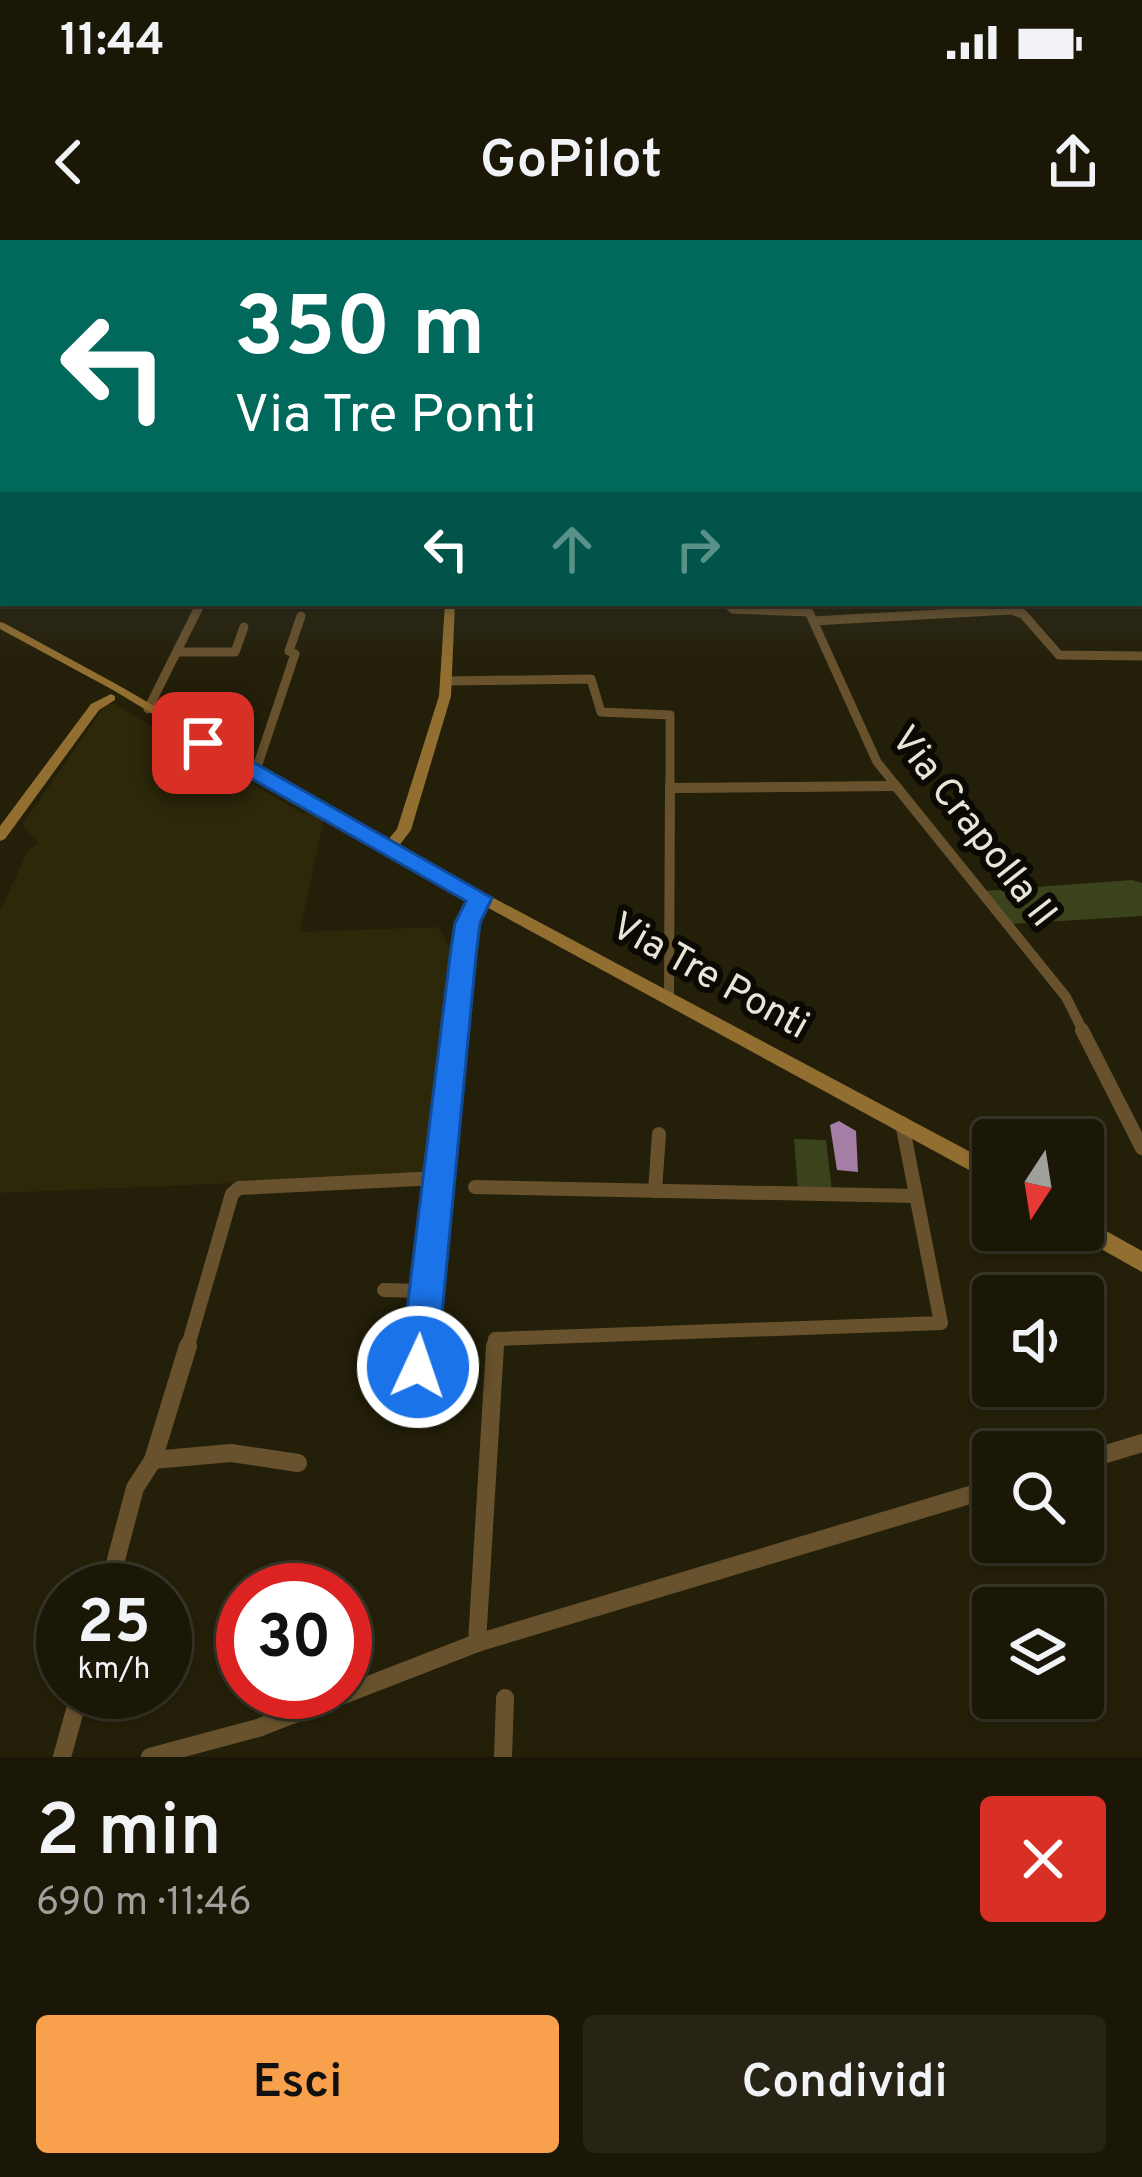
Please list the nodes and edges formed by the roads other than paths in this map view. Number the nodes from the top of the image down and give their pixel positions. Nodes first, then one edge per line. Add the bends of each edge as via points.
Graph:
1 (200, 606) edge
2 (451, 606) edge
3 (730, 606) edge
4 (301, 616) dead end
5 (813, 621) junction
6 (0, 625) edge
7 (244, 627) dead end
8 (178, 652) junction
9 (1142, 656) edge
10 (447, 681) junction
11 (109, 694) junction
12 (148, 709) junction
13 (255, 773) junction
14 (895, 786) junction
15 (671, 788) junction
16 (0, 836) edge
17 (389, 848) junction
18 (480, 898) junction
19 (669, 995) junction
20 (902, 1123) junction
21 (659, 1134) dead end
22 (1142, 1148) edge
23 (972, 1162) edge
24 (438, 1178) junction
25 (475, 1187) dead end
26 (655, 1191) junction
27 (915, 1196) junction
28 (1104, 1240) edge
29 (1142, 1262) edge
30 (384, 1290) dead end
31 (423, 1291) junction
32 (418, 1367) dead end
33 (1142, 1443) edge
34 (1104, 1455) edge
35 (153, 1460) junction
36 (298, 1463) dead end
37 (972, 1494) edge
38 (115, 1563) edge
39 (477, 1643) junction
40 (505, 1698) dead end
41 (73, 1719) edge
42 (62, 1757) edge
43 (150, 1757) edge
44 (503, 1757) edge

1 - 8 street
2 - 10 street
3 - 5 street via 805,610
4 - 13 street
5 - 9 street via 1017,610 1053,653
5 - 14 street, Via Crapolla II
6 - 11 street, Via Tre Ponti
7 - 8 street via 235,652
8 - 12 street
10 - 15 street via 591,679 602,712 668,712
10 - 17 street via 404,830
11 - 12 street, Via Tre Ponti
11 - 16 street
12 - 13 street, Via Tre Ponti
13 - 17 street, Via Tre Ponti
14 - 15 street
14 - 22 street, Via Crapolla II via 1066,997
15 - 19 street
17 - 18 street, Via Tre Ponti
18 - 19 street, Via Tre Ponti
18 - 24 street via 467,923
19 - 20 street, Via Tre Ponti
20 - 23 street, Via Tre Ponti
20 - 27 street
21 - 26 street
24 - 31 street
24 - 35 street via 232,1194
25 - 26 street
26 - 27 street
27 - 39 street via 943,1316 934,1327 495,1340
28 - 29 street
30 - 31 street
31 - 32 street
33 - 34 street
35 - 36 street via 231,1453
35 - 38 street via 135,1488
37 - 39 street
39 - 43 street via 258,1728
40 - 44 street
41 - 42 street

